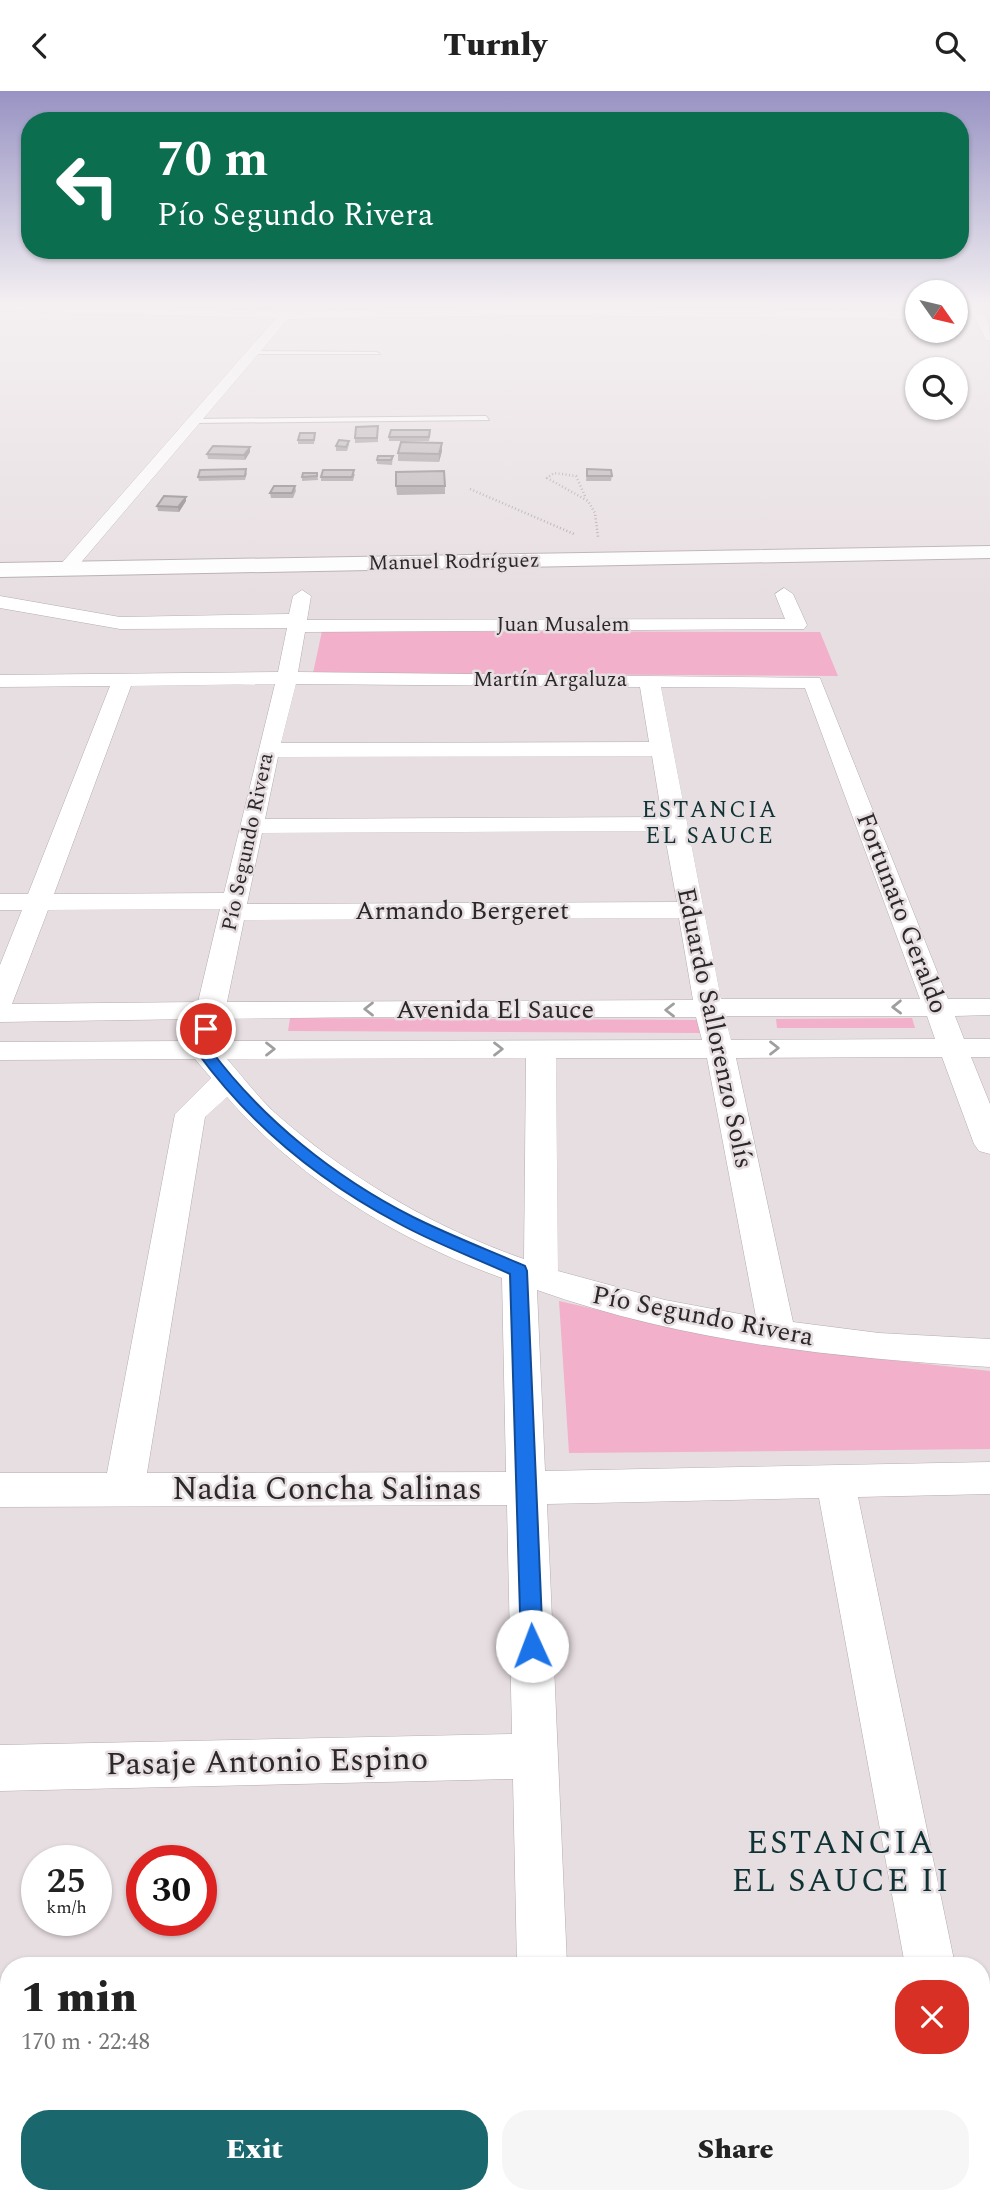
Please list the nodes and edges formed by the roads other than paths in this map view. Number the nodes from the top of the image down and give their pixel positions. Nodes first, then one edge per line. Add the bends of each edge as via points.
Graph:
1 (209, 403) edge
2 (486, 418) dead end
3 (193, 421) junction
4 (990, 547) edge
5 (908, 552) junction
6 (990, 552) edge
7 (66, 569) junction
8 (0, 570) edge
9 (784, 594) dead end
10 (302, 596) dead end
11 (3, 608) edge
12 (296, 623) junction
13 (287, 678) junction
14 (123, 679) junction
15 (649, 680) junction
16 (0, 681) edge
17 (813, 682) joint
18 (661, 749) junction
19 (268, 751) junction
20 (675, 824) junction
21 (251, 826) junction
22 (0, 902) edge
23 (38, 902) junction
24 (234, 907) junction
25 (691, 910) junction
26 (0, 1001) edge
27 (937, 1007) junction
28 (990, 1007) edge
29 (210, 1009) junction
30 (709, 1010) junction
31 (0, 1013) edge
32 (720, 1048) junction
33 (953, 1048) junction
34 (990, 1048) edge
35 (202, 1049) junction
36 (541, 1049) junction
37 (0, 1051) edge
38 (226, 1081) junction
39 (990, 1144) edge
40 (530, 1275) junction
41 (777, 1334) junction
42 (990, 1353) edge
43 (990, 1478) edge
44 (835, 1481) junction
45 (527, 1488) junction
46 (0, 1490) edge
47 (124, 1490) junction
48 (535, 1756) junction
49 (0, 1768) edge
50 (542, 1957) edge
51 (928, 1957) edge

1 - 3 street
2 - 3 lane
3 - 7 street
4 - 5 street, Manuel Rodríguez
5 - 6 street, Manuel Rodríguez
5 - 7 street, Manuel Rodríguez
7 - 8 street, Manuel Rodríguez
9 - 12 street, Juan Musalem via 797,625
10 - 12 street, Pío Segundo Rivera
11 - 12 street via 120,623
12 - 13 street, Pío Segundo Rivera
13 - 14 street, Martín Argaluza
13 - 15 street, Martín Argaluza
13 - 19 street, Pío Segundo Rivera
14 - 16 street, Martín Argaluza
14 - 23 street
15 - 17 street, Martín Argaluza
15 - 18 street, Eduardo Sallorenzo Solís
17 - 27 street, Fortunato Geraldo
18 - 19 street
18 - 20 street, Eduardo Sallorenzo Solís
19 - 21 street, Pío Segundo Rivera
20 - 21 street
20 - 25 street, Eduardo Sallorenzo Solís
21 - 24 street, Pío Segundo Rivera
22 - 23 street, Armando Bergeret
23 - 24 street, Armando Bergeret
23 - 26 street
24 - 25 street, Armando Bergeret
24 - 29 street, Pío Segundo Rivera
25 - 30 street, Eduardo Sallorenzo Solís
27 - 28 street, Avenida El Sauce
27 -> 30 street, Avenida El Sauce
27 - 33 street, Fortunato Geraldo
30 -> 29 street, Avenida El Sauce
29 - 31 street, Avenida El Sauce
29 - 35 street, Pío Segundo Rivera
30 - 32 street, Eduardo Sallorenzo Solís
32 -> 33 street, Avenida El Sauce
32 - 36 street, Avenida El Sauce
32 - 41 street, Eduardo Sallorenzo Solís
33 - 34 street, Avenida El Sauce
33 - 39 street, Fortunato Geraldo
35 -> 36 street, Avenida El Sauce
35 - 37 street, Avenida El Sauce
35 - 38 street, Pío Segundo Rivera
36 - 40 street
38 - 40 street, Pío Segundo Rivera via 283,1138 369,1199 448,1241
38 - 47 street via 190,1114
40 - 41 street, Pío Segundo Rivera via 655,1311
40 - 45 street
41 - 42 street, Pío Segundo Rivera
43 - 44 street, Nadia Concha Salinas
44 - 45 street, Nadia Concha Salinas
44 - 51 street
45 - 47 street, Nadia Concha Salinas
45 - 48 street
46 - 47 street, Nadia Concha Salinas
48 - 49 street, Pasaje Antonio Espino
48 - 50 street

